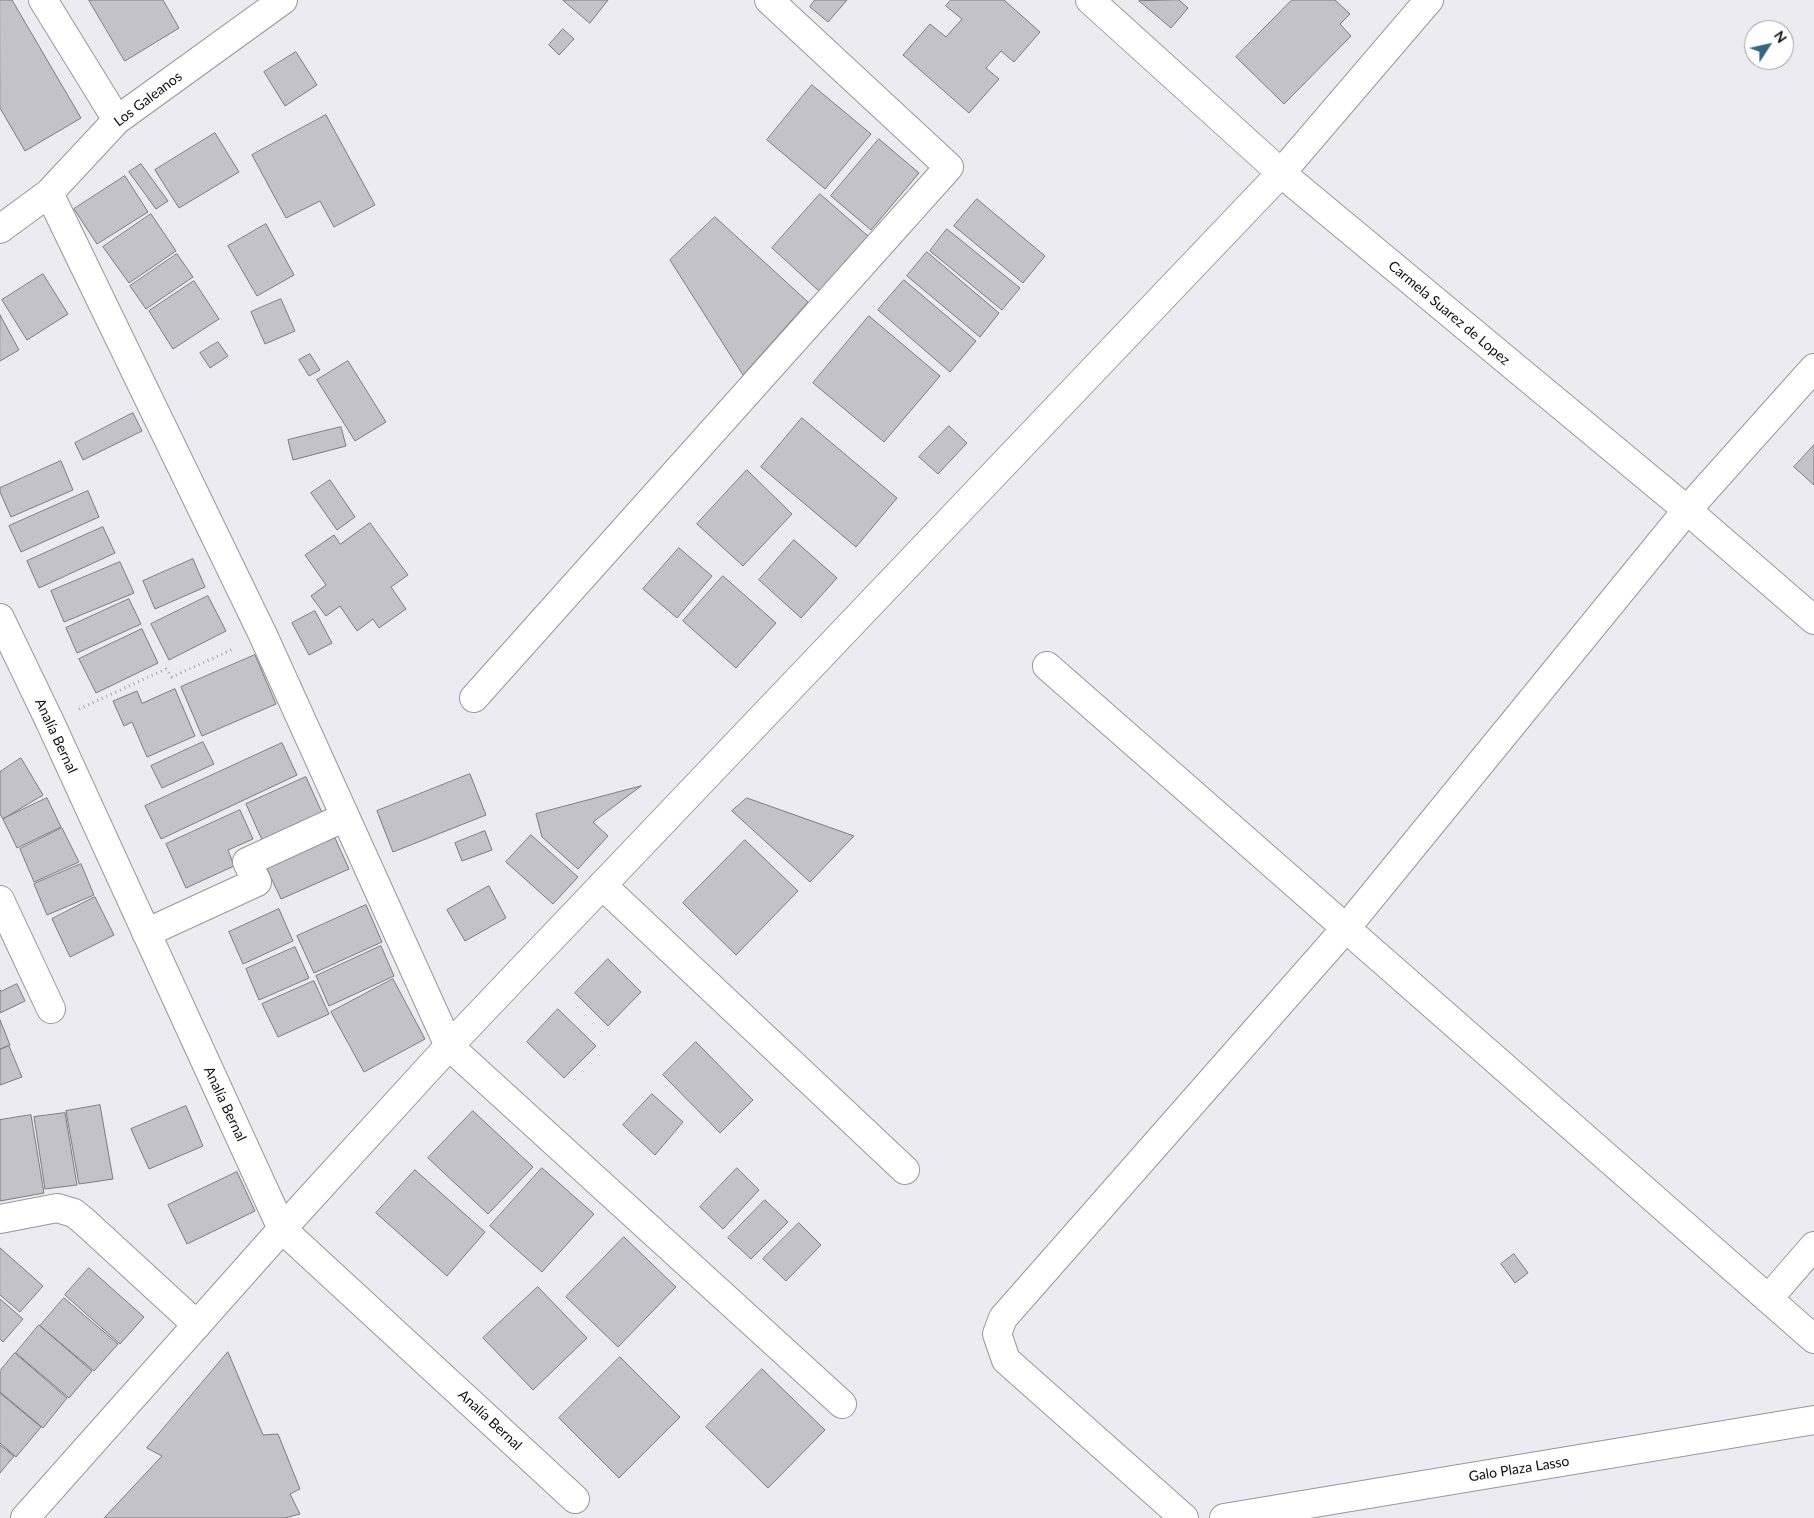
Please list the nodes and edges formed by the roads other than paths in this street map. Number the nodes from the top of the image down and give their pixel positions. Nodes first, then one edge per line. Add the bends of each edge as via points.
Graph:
1 (43, 0) edge
2 (283, 0) edge
3 (769, 0) edge
4 (1090, 0) edge
5 (1429, 0) edge
6 (117, 120) junction
7 (1281, 173) junction
8 (49, 193) junction
9 (0, 229) edge
10 (1814, 368) edge
11 (1688, 510) junction
12 (0, 618) edge
13 (1814, 620) edge
14 (1047, 666) dead end
15 (474, 698) dead end
16 (345, 817) junction
17 (602, 885) junction
18 (0, 900) edge
19 (1346, 928) junction
20 (146, 933) junction
21 (51, 1009) dead end
22 (449, 1046) junction
23 (905, 1170) dead end
24 (0, 1219) edge
25 (282, 1228) junction
26 (1814, 1246) edge
27 (1768, 1298) junction
28 (197, 1325) junction
29 (1814, 1339) edge
30 (842, 1404) dead end
31 (1814, 1420) edge
32 (575, 1499) dead end
33 (25, 1518) edge
34 (1184, 1518) edge
35 (1224, 1518) edge

1 - 6 street
2 - 6 street, Los Galeanos
3 - 15 street via 949,167
4 - 7 street, Carmela Suarez de Lopez
5 - 7 street
6 - 8 street, Los Galeanos
7 - 11 street, Carmela Suarez de Lopez
7 - 17 street
8 - 9 street, Los Galeanos
8 - 16 street via 264,635
10 - 11 street
11 - 13 street, Carmela Suarez de Lopez
11 - 19 street
12 - 20 street, Analía Bernal
14 - 19 street
16 - 20 street via 247,862 257,882
16 - 22 street
17 - 22 street
17 - 23 street
18 - 21 street
19 - 27 street
19 - 34 street via 1003,1318 997,1334 1006,1360
20 - 25 street, Analía Bernal
22 - 25 street
22 - 30 street
24 - 28 street via 57,1208 74,1213
25 - 28 street
25 - 32 street, Analía Bernal
26 - 27 street
27 - 29 street
28 - 33 street
31 - 35 street, Galo Plaza Lasso

